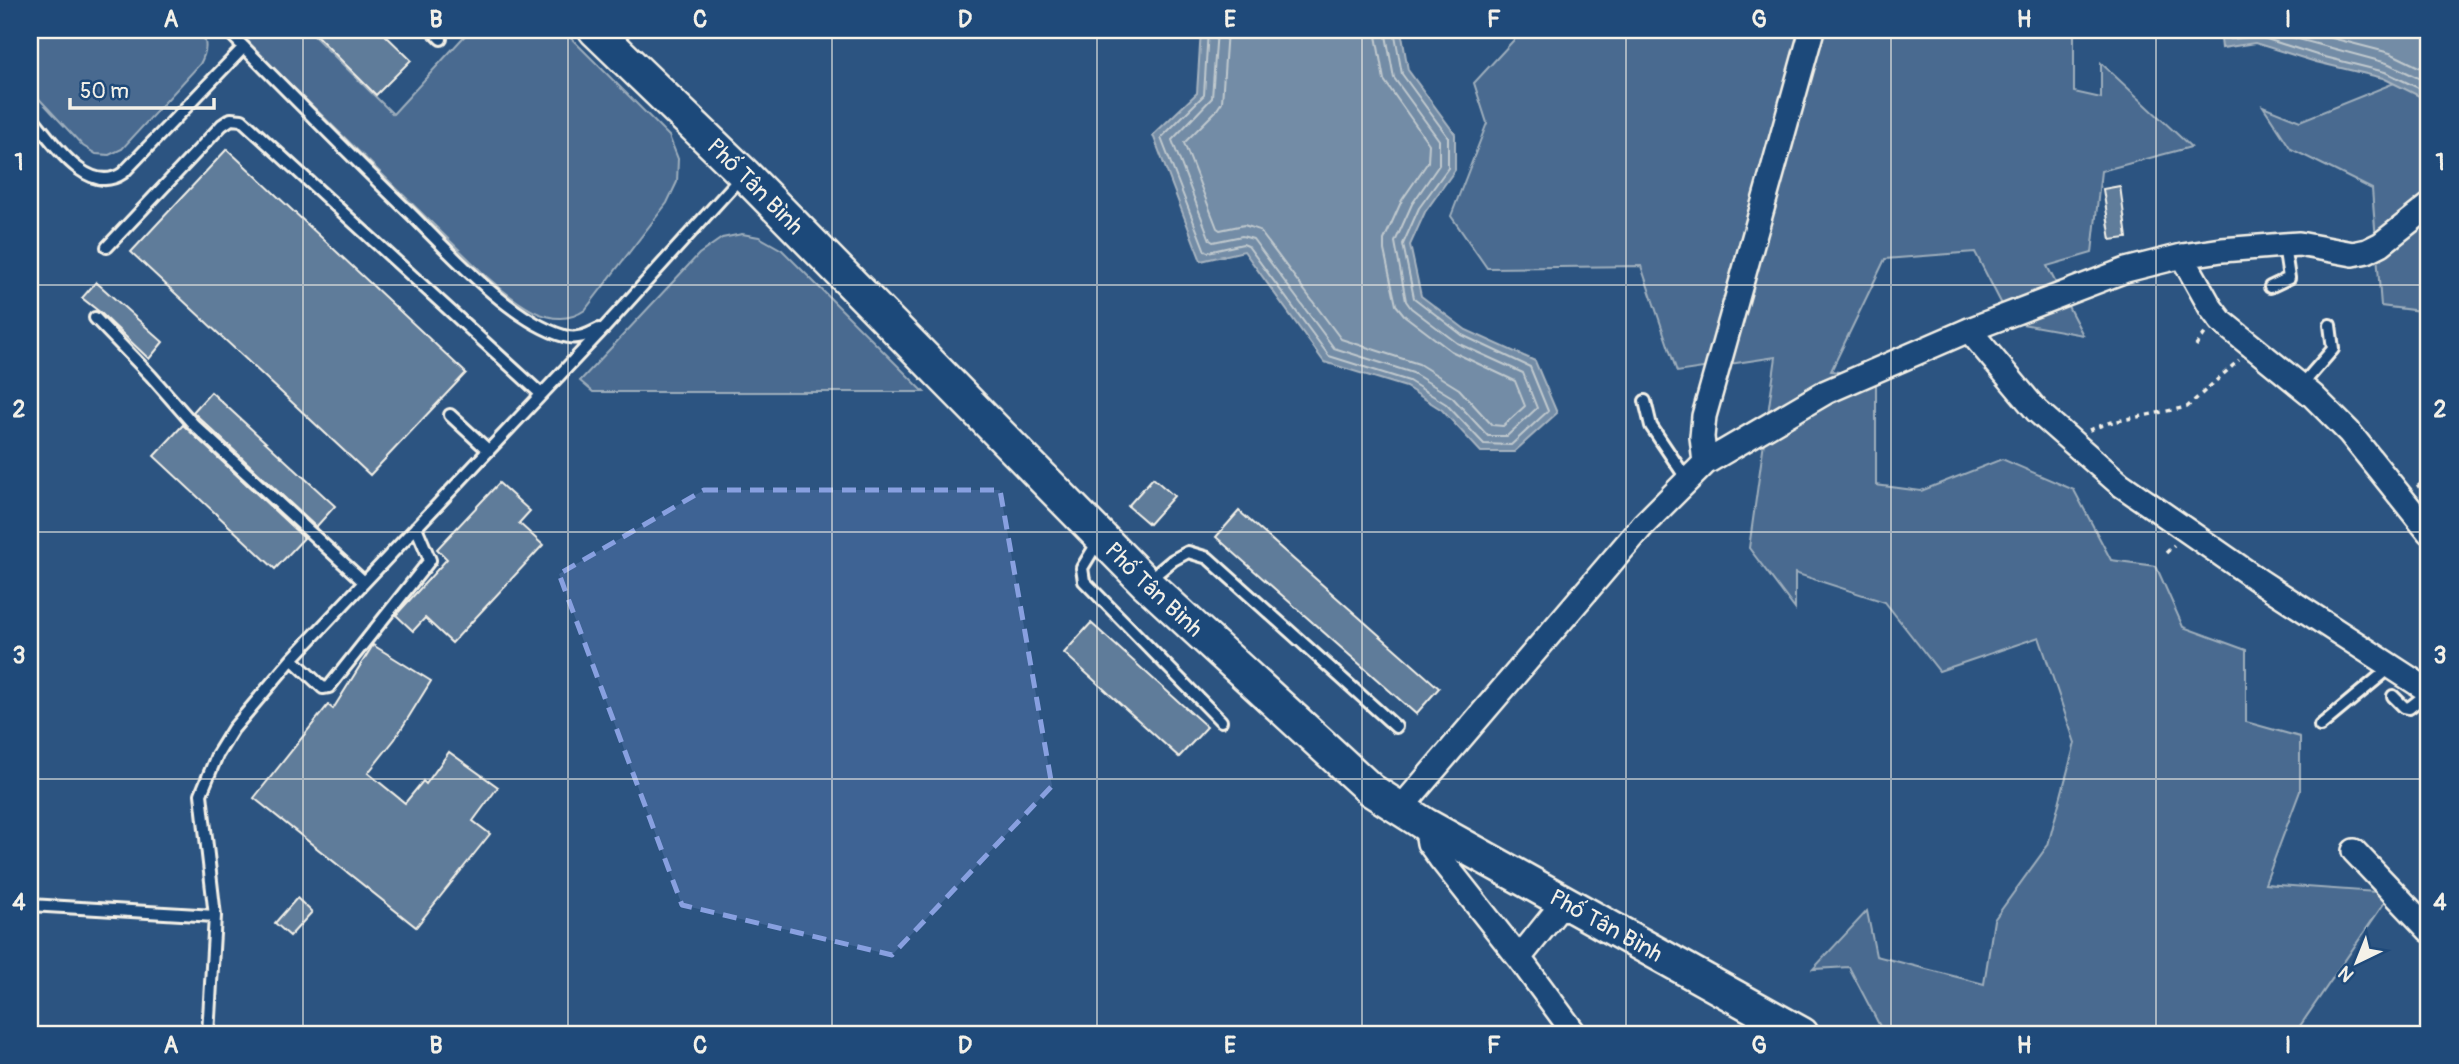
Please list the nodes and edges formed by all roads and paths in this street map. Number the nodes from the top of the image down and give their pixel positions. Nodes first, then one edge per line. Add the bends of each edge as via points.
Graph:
1 (227, 30) edge
2 (432, 30) edge
3 (595, 30) edge
4 (1812, 30) edge
5 (441, 39) dead end
6 (244, 47) junction
7 (30, 115) edge
8 (744, 174) junction
9 (2429, 206) edge
10 (2284, 245) junction
11 (107, 247) dead end
12 (2182, 256) junction
13 (2270, 287) dead end
14 (95, 318) dead end
15 (2330, 325) dead end
16 (605, 327) junction
17 (1969, 330) junction
18 (2253, 347) junction
19 (2301, 386) junction
20 (541, 394) junction
21 (1645, 401) dead end
22 (450, 415) dead end
23 (2071, 441) junction
24 (488, 450) junction
25 (1705, 463) junction
26 (1688, 481) junction
27 (416, 527) junction
28 (2429, 532) edge
29 (1100, 538) junction
30 (364, 582) junction
31 (1146, 583) junction
32 (292, 659) junction
33 (2391, 667) junction
34 (2429, 691) edge
35 (2393, 695) dead end
36 (1221, 721) dead end
37 (2320, 726) dead end
38 (1396, 727) dead end
39 (1413, 817) junction
40 (2354, 851) dead end
41 (1564, 902) junction
42 (30, 905) edge
43 (215, 916) junction
44 (2429, 930) edge
45 (1519, 958) junction
46 (208, 1034) edge
47 (1575, 1034) edge
48 (1802, 1034) edge

1 - 6 lane
2 - 5 lane
3 - 8 street, Phố Tân Bình
4 - 25 street via 1704,416
6 - 7 lane via 110,180 97,180 82,172
6 - 16 lane via 444,247 511,306 565,336 580,337
8 - 16 lane
8 - 29 street, Phố Tân Bình
9 - 10 street via 2367,251 2353,254
10 - 12 street
10 - 13 lane via 2289,278
11 - 20 lane via 222,125 231,119 242,120
12 - 17 street via 2126,270
12 - 18 street via 2221,321
14 - 30 lane via 194,425
15 - 19 lane via 2333,349
16 - 20 lane
17 - 23 street via 2037,411
17 - 25 street via 1826,392
18 - 19 street
18 - 23 path via 2188,407 2108,423 2079,433
19 - 28 street via 2349,432
20 - 24 lane
21 - 26 lane via 1651,426
22 - 24 lane
23 - 33 street via 2120,484
24 - 27 lane
25 - 26 street
26 - 39 street via 1634,536
27 - 30 lane
27 - 32 lane via 430,560 329,687 323,688
29 - 31 street, Phố Tân Bình
29 - 36 lane via 1082,568 1084,581
30 - 32 lane
31 - 38 lane via 1188,552 1208,558
31 - 39 street, Phố Tân Bình via 1371,790
32 - 43 lane via 225,742 201,794
33 - 34 street
33 - 37 lane
34 - 35 lane via 2409,708
39 - 41 street, Phố Tân Bình
39 - 45 street
40 - 44 street
41 - 45 street
41 - 48 street, Phố Tân Bình
42 - 43 lane
43 - 46 lane
45 - 47 street

